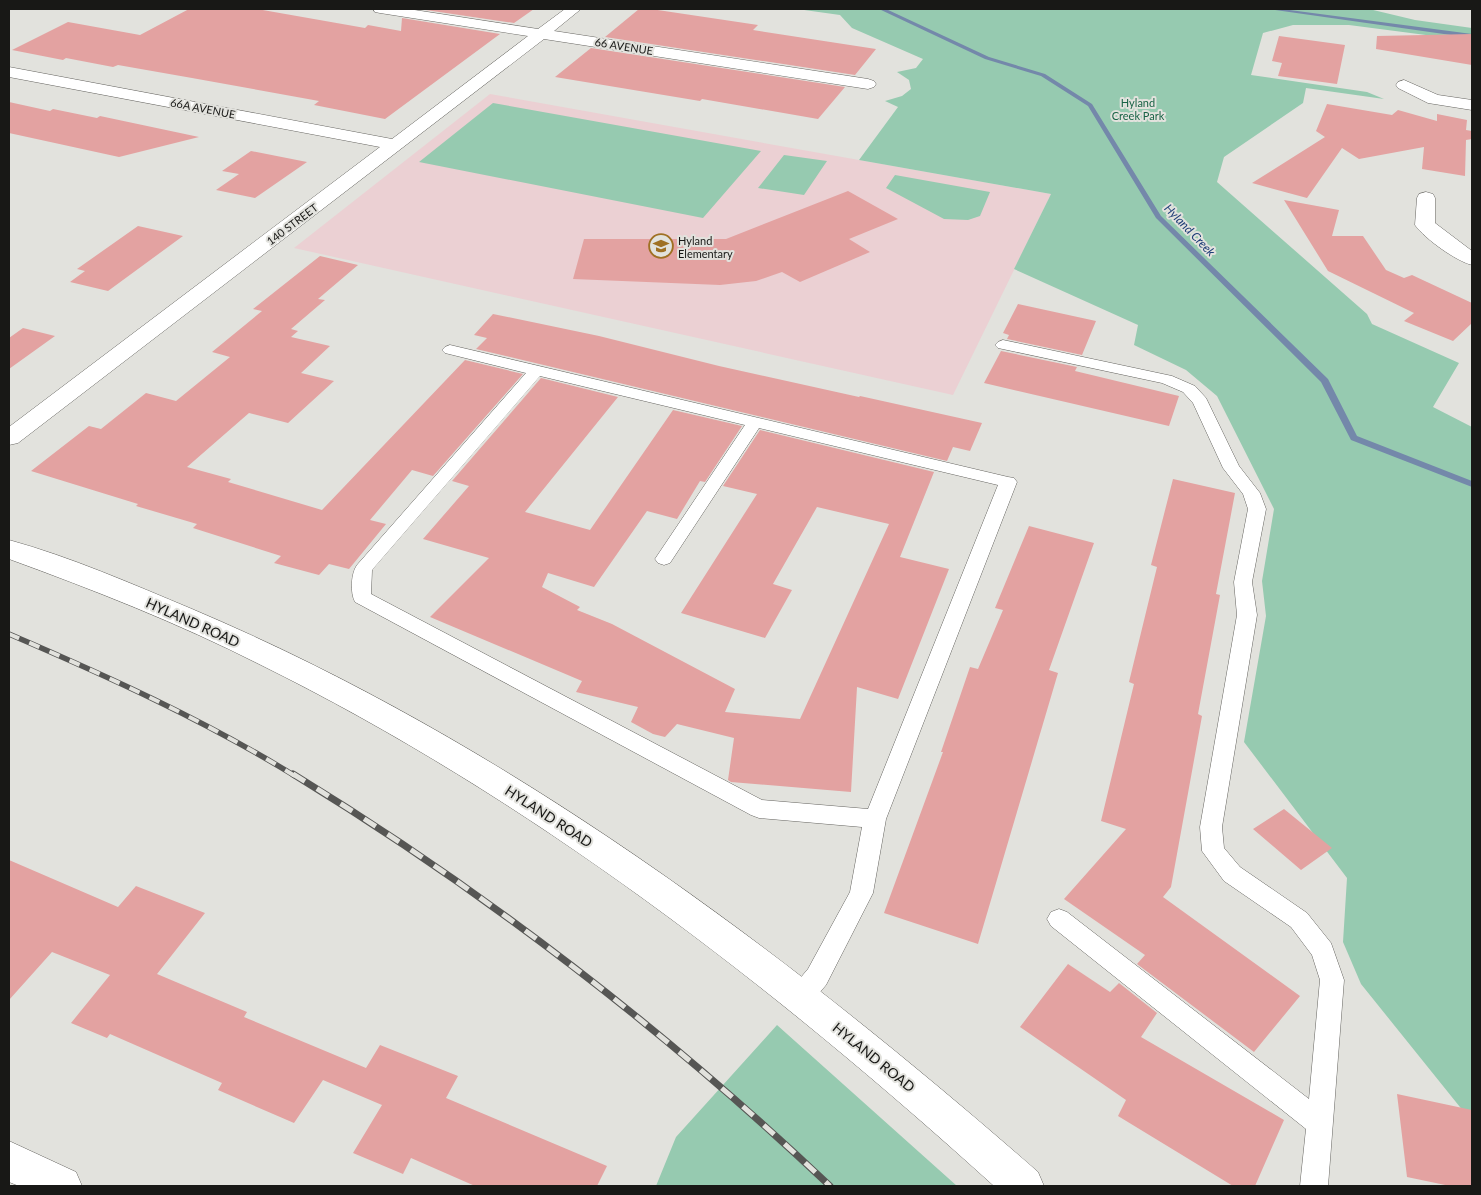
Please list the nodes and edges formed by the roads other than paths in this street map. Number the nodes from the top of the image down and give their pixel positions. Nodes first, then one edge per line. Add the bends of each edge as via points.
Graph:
1 (380, 9) edge
2 (574, 9) edge
3 (542, 34) junction
4 (9, 72) edge
5 (868, 84) dead end
6 (1404, 84) dead end
7 (1472, 105) edge
8 (396, 145) junction
9 (1426, 198) dead end
10 (1472, 259) edge
11 (1003, 345) dead end
12 (450, 350) dead end
13 (538, 370) junction
14 (755, 422) junction
15 (9, 438) edge
16 (9, 549) edge
17 (664, 559) dead end
18 (875, 820) junction
19 (1060, 919) dead end
20 (800, 997) junction
21 (1320, 1124) junction
22 (9, 1161) edge
23 (62, 1186) edge
24 (1024, 1186) edge
25 (1314, 1186) edge

1 - 3 street, 66 AVENUE
2 - 3 street, 140 STREET
3 - 5 street, 66 AVENUE
3 - 8 street, 140 STREET
4 - 8 street, 66A AVENUE
6 - 7 street via 1434,99
8 - 15 street, 140 STREET
9 - 10 street via 1425,225
11 - 21 lane via 1167,379 1189,389 1200,401 1231,468 1251,493 1257,509 1243,582 1247,615 1211,827 1213,851 1232,874 1299,920 1324,950 1332,980
12 - 13 lane
13 - 14 lane
13 - 18 lane via 362,569 362,597 759,809
14 - 17 lane
14 - 18 lane via 1008,482
16 - 20 street, HYLAND ROAD via 200,624 304,673 419,736 574,831
18 - 20 lane via 861,893 817,977
19 - 21 lane
20 - 24 street, HYLAND ROAD via 878,1059
21 - 25 lane
22 - 23 street

